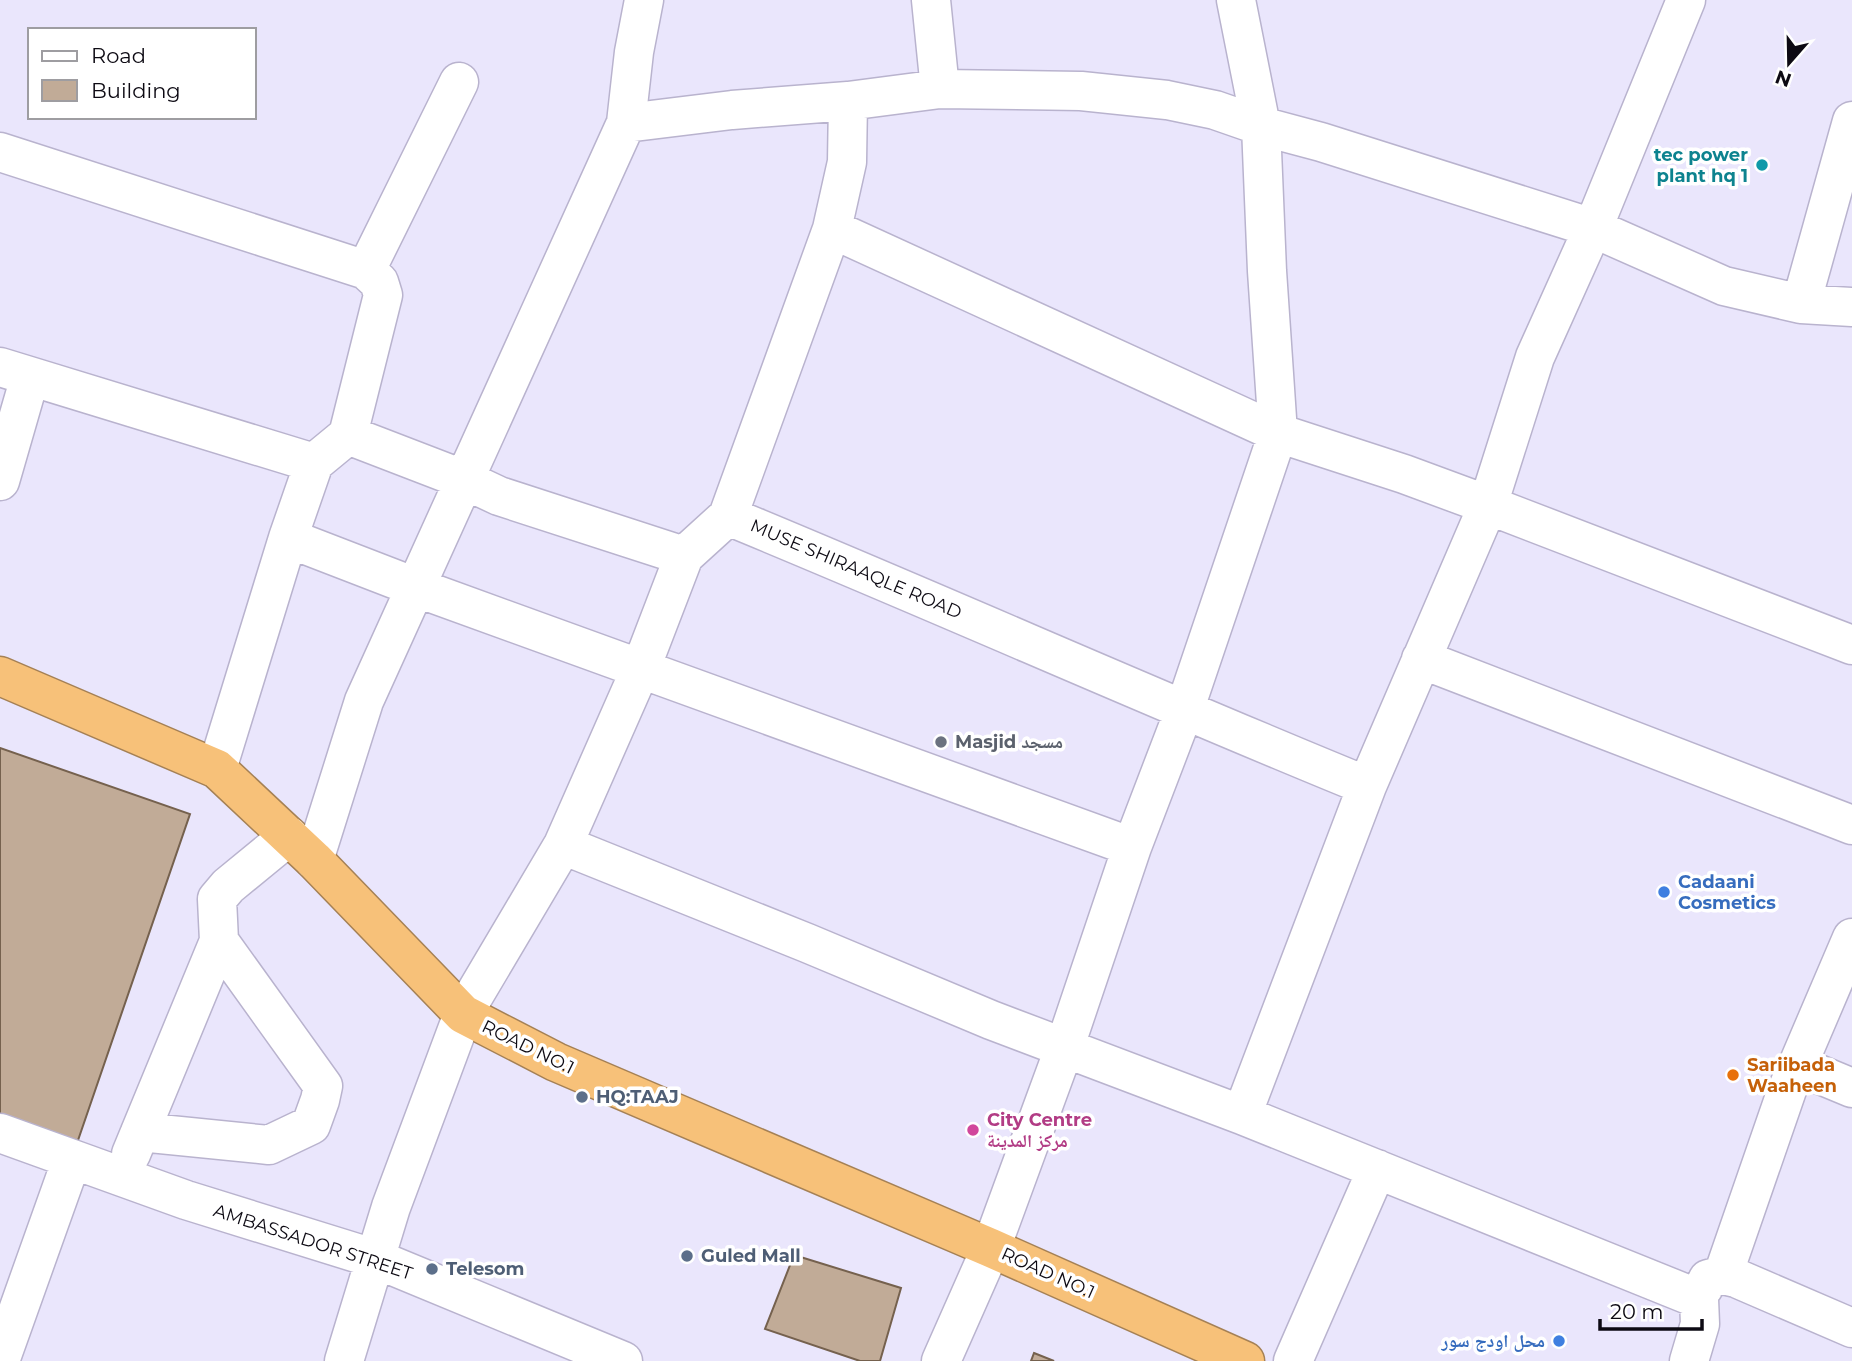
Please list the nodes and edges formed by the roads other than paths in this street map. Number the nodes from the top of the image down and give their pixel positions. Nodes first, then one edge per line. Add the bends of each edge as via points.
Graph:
1 (644, 0) edge
2 (931, 0) edge
3 (1236, 0) edge
4 (1686, 0) edge
5 (459, 82) dead end
6 (940, 89) junction
7 (848, 101) junction
8 (1852, 121) edge
9 (626, 123) junction
10 (1261, 126) junction
11 (0, 152) edge
12 (1593, 228) junction
13 (832, 229) junction
14 (366, 270) junction
15 (1801, 304) junction
16 (1852, 307) edge
17 (15, 372) edge
18 (1278, 433) junction
19 (348, 435) junction
20 (314, 463) junction
21 (465, 480) junction
22 (0, 481) edge
23 (1488, 505) junction
24 (728, 516) junction
25 (288, 538) junction
26 (684, 556) junction
27 (415, 587) junction
28 (1852, 645) edge
29 (1421, 659) junction
30 (641, 668) junction
31 (0, 676) edge
32 (1184, 711) junction
33 (217, 769) junction
34 (1367, 786) junction
35 (1852, 825) edge
36 (563, 845) junction
37 (1132, 847) junction
38 (302, 848) junction
39 (1852, 937) edge
40 (219, 941) junction
41 (463, 1014) junction
42 (1064, 1049) junction
43 (1799, 1066) junction
44 (1852, 1088) edge
45 (1242, 1115) junction
46 (140, 1132) junction
47 (0, 1133) edge
48 (72, 1159) junction
49 (1377, 1170) junction
50 (122, 1176) junction
51 (990, 1248) junction
52 (376, 1259) junction
53 (1711, 1287) junction
54 (1852, 1328) edge
55 (0, 1361) edge
56 (344, 1361) edge
57 (622, 1361) edge
58 (941, 1361) edge
59 (1245, 1361) edge
60 (1293, 1361) edge
61 (1689, 1361) edge

1 - 9 street
2 - 6 street
3 - 10 street
4 - 12 street
5 - 14 street
6 - 7 street
6 - 10 street via 1081,91 1167,100
7 - 9 street
7 - 13 street via 847,162
8 - 15 street
9 - 21 street
10 - 12 street
10 - 18 street
11 - 14 street
12 - 15 street via 1724,286
12 - 23 street via 1535,357
13 - 18 street
13 - 24 street
14 - 19 street via 379,282 383,295
15 - 16 street
17 - 20 street
17 - 22 street
18 - 23 street
18 - 32 street
19 - 20 street
19 - 21 street
20 - 25 street
21 - 26 street via 499,496
21 - 27 street
23 - 28 street
23 - 29 street
24 - 26 street, MUSE SHIRAAQLE ROAD
24 - 32 street, MUSE SHIRAAQLE ROAD
25 - 27 street
25 - 33 street
26 - 30 street
27 - 30 street
27 - 38 street
29 - 34 street
29 - 35 street
30 - 36 street
30 - 37 street
31 - 33 highway, ROAD NO.1
32 - 34 street, MUSE SHIRAAQLE ROAD
32 - 37 street
33 - 38 highway, ROAD NO.1
34 - 45 street
36 - 41 street
36 - 42 street
37 - 42 street
38 - 40 street via 228,886 217,899
38 - 41 highway, ROAD NO.1
39 - 43 street
40 - 46 street
40 - 46 street via 323,1086 320,1101 310,1125 269,1145
41 - 51 highway, ROAD NO.1 via 556,1062
41 - 52 street
42 - 45 street
42 - 51 street
43 - 44 street
43 - 53 street
45 - 49 street
46 - 50 street
47 - 48 street, AMBASSADOR STREET
48 - 50 street, AMBASSADOR STREET
48 - 55 street
49 - 53 street
49 - 60 street
50 - 52 street, AMBASSADOR STREET
51 - 58 street
51 - 59 highway, ROAD NO.1
52 - 56 street
52 - 57 street, AMBASSADOR STREET
53 - 54 street via 1736,1278
53 - 61 street

